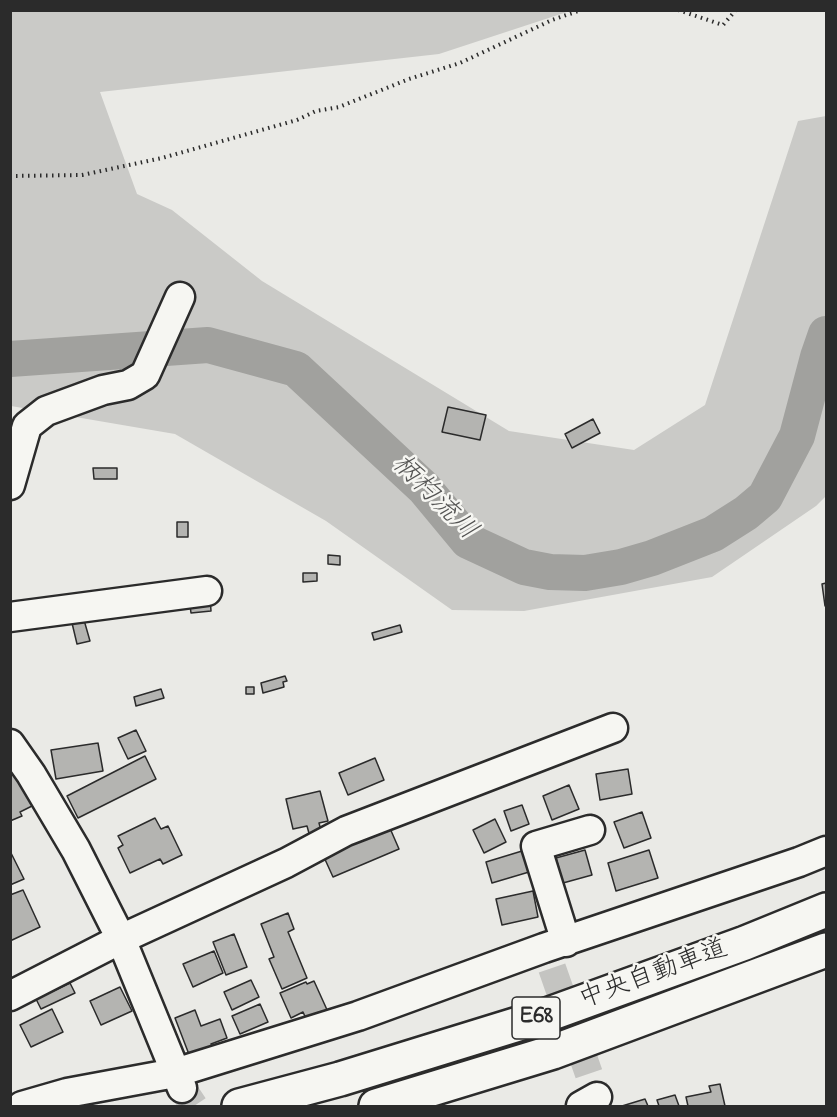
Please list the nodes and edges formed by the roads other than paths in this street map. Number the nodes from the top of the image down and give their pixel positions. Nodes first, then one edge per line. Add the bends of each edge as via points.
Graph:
1 (180, 297) dead end
2 (10, 485) edge
3 (207, 591) dead end
4 (10, 617) edge
5 (613, 728) dead end
6 (10, 744) edge
7 (590, 830) dead end
8 (826, 851) edge
9 (826, 910) edge
10 (121, 939) junction
11 (826, 950) edge
12 (554, 953) junction
13 (10, 996) edge
14 (179, 1081) junction
15 (22, 1107) edge
16 (238, 1107) edge
17 (376, 1107) edge

1 - 2 street via 145,375 128,385 46,411 27,426
3 - 4 street
5 - 10 street via 346,831
6 - 10 street via 76,850
7 - 12 street via 536,846
8 - 12 street
9 - 16 highway, 中央自動車道 / E68 via 541,1017
10 - 13 street
10 - 14 street
11 - 17 highway, 中央自動車道 / E68 via 553,1052
12 - 14 street via 358,1016
14 - 15 street via 67,1093

